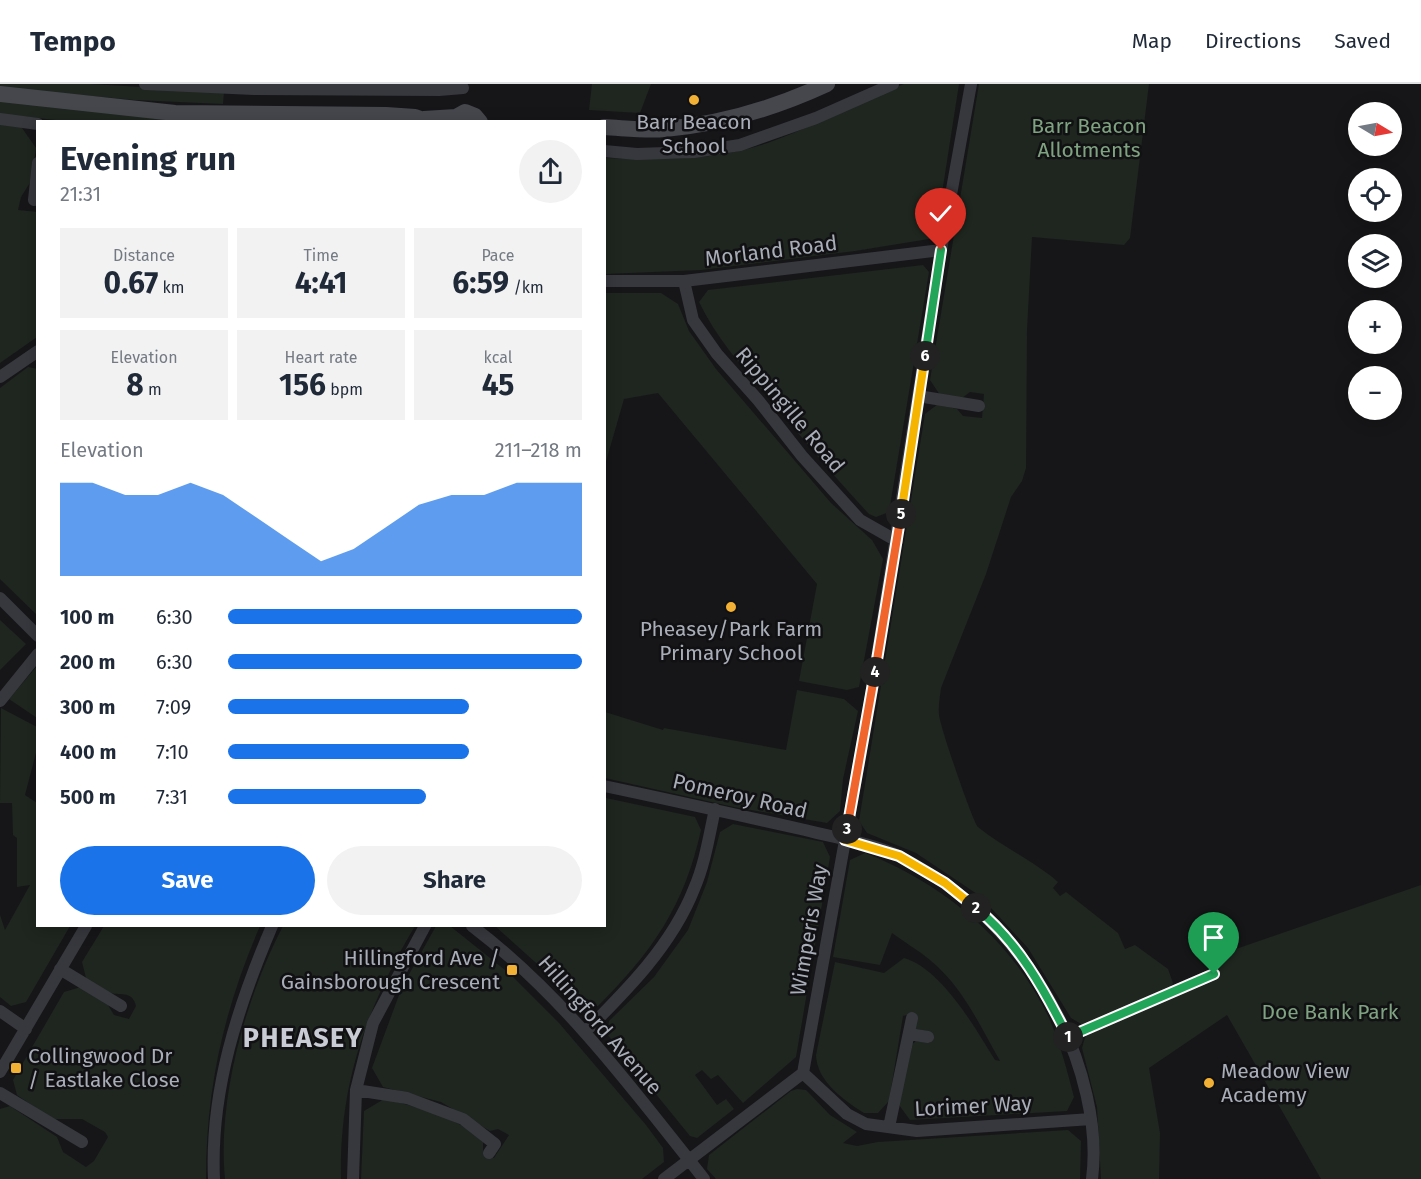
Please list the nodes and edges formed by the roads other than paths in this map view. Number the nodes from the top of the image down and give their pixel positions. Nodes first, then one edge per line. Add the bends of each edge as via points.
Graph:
1 (145, 84) edge
2 (827, 84) edge
3 (893, 84) edge
4 (971, 84) edge
5 (463, 86) edge
6 (0, 94) edge
7 (0, 119) edge
8 (470, 119) edge
9 (427, 120) edge
10 (36, 124) edge
11 (606, 127) edge
12 (606, 151) edge
13 (36, 182) edge
14 (34, 200) dead end
15 (941, 250) junction
16 (606, 281) edge
17 (684, 281) junction
18 (36, 352) edge
19 (0, 377) edge
20 (918, 396) junction
21 (979, 406) dead end
22 (897, 541) junction
23 (0, 598) edge
24 (36, 634) edge
25 (36, 656) edge
26 (0, 701) edge
27 (606, 786) edge
28 (715, 809) junction
29 (845, 840) junction
30 (85, 927) edge
31 (272, 927) edge
32 (424, 927) edge
33 (473, 927) edge
34 (60, 969) junction
35 (1214, 974) dead end
36 (121, 1006) dead end
37 (0, 1011) edge
38 (912, 1018) dead end
39 (26, 1029) junction
40 (586, 1031) junction
41 (909, 1034) junction
42 (928, 1037) dead end
43 (1068, 1037) junction
44 (0, 1072) edge
45 (803, 1073) junction
46 (356, 1090) junction
47 (0, 1093) edge
48 (1091, 1119) junction
49 (889, 1127) junction
50 (82, 1142) dead end
51 (496, 1144) dead end
52 (689, 1159) junction
53 (214, 1179) edge
54 (353, 1179) edge
55 (664, 1179) edge
56 (704, 1179) edge
57 (1092, 1179) edge

1 - 5 street via 254,89 439,90
2 - 11 main road via 768,109 718,122 663,129
3 - 12 street via 816,118 740,145 694,152
4 - 15 street, Wimperis Way
5 - 8 street
6 - 9 main road via 175,113 386,115
7 - 10 street
8 - 9 main road
13 - 14 street
15 - 17 street, Morland Road
15 - 20 street, Wimperis Way
16 - 17 street, Morland Road
17 - 22 street, Rippingille Road via 693,320 717,354 860,520
18 - 19 street
20 - 21 street
20 - 22 street, Wimperis Way
22 - 29 street, Wimperis Way
23 - 24 street
25 - 26 street
27 - 28 street, Pomeroy Road
28 - 29 street, Pomeroy Road
28 - 40 street via 694,890 665,942 622,995
29 - 43 street, Pomeroy Road via 899,856 945,883 995,923 1042,985
29 - 45 street, Wimperis Way
30 - 34 street
31 - 53 street via 228,1044 213,1159
32 - 46 street via 373,1023
33 - 40 street, Hillingford Avenue via 514,958
34 - 36 street
34 - 39 street
35 - 43 street
37 - 39 street
38 - 41 street
39 - 44 street
40 - 52 street, Hillingford Avenue
41 - 42 street
41 - 49 street
43 - 48 street, Pomeroy Road
45 - 49 street, Lorimer Way via 847,1114 866,1124
45 - 52 street
46 - 51 street via 407,1098 463,1119
46 - 54 street
47 - 50 street
48 - 49 street, Lorimer Way via 917,1131
48 - 57 street, Pomeroy Road
52 - 55 street
52 - 56 street, Hillingford Avenue

